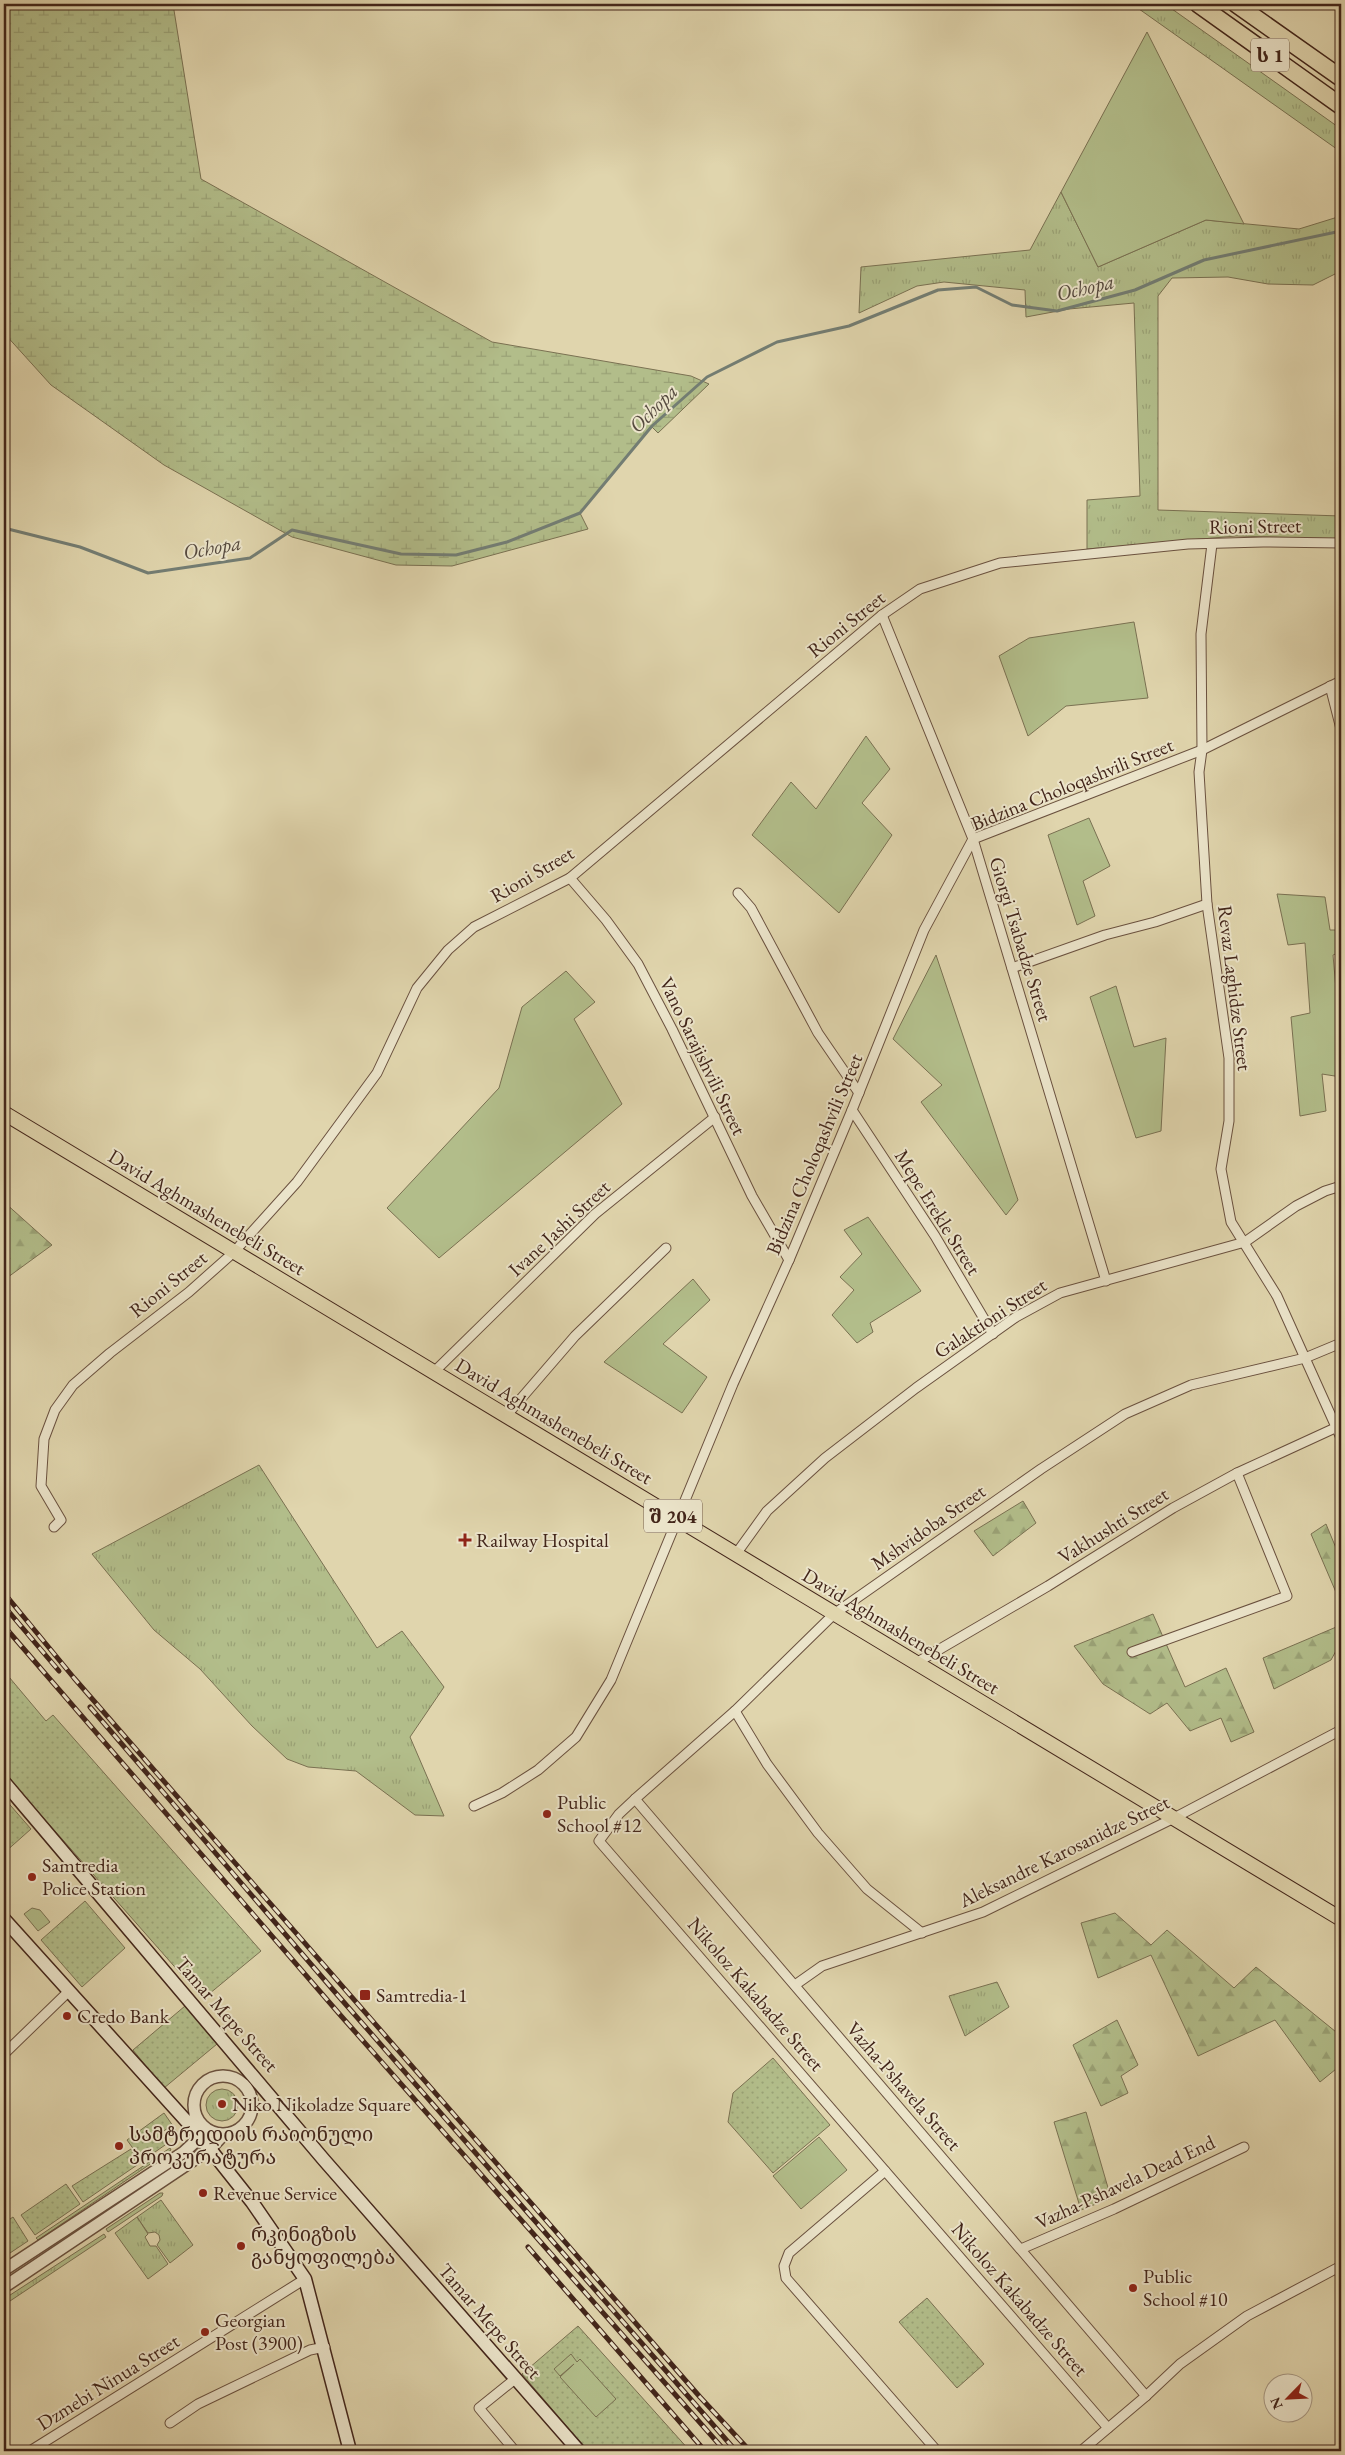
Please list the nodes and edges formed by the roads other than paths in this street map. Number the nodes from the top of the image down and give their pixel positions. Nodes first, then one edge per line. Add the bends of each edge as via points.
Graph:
1 (1198, 4) edge
2 (1236, 4) edge
3 (1341, 78) edge
4 (1341, 106) edge
5 (1341, 543) edge
6 (1212, 544) junction
7 (882, 615) junction
8 (1341, 680) edge
9 (1330, 686) junction
10 (1341, 730) edge
11 (1202, 750) junction
12 (972, 839) junction
13 (570, 878) junction
14 (738, 893) dead end
15 (1207, 904) junction
16 (1012, 968) junction
17 (859, 1093) junction
18 (852, 1110) junction
19 (4, 1113) edge
20 (715, 1117) junction
21 (1341, 1186) edge
22 (1245, 1242) junction
23 (666, 1248) dead end
24 (234, 1252) junction
25 (789, 1260) junction
26 (1106, 1281) junction
27 (993, 1334) junction
28 (1341, 1343) edge
29 (1305, 1358) junction
30 (434, 1372) junction
31 (506, 1416) junction
32 (1335, 1428) junction
33 (1341, 1438) edge
34 (1237, 1473) junction
35 (678, 1519) junction
36 (54, 1527) dead end
37 (736, 1554) junction
38 (834, 1614) junction
39 (1132, 1652) dead end
40 (916, 1663) junction
41 (735, 1710) junction
42 (1341, 1730) edge
43 (4, 1782) edge
44 (635, 1798) junction
45 (474, 1806) dead end
46 (1174, 1818) junction
47 (600, 1841) joint
48 (4, 1919) edge
49 (1341, 1919) edge
50 (922, 1932) junction
51 (795, 1986) junction
52 (68, 1992) junction
53 (4, 2054) edge
54 (249, 2069) junction
55 (226, 2076) junction
56 (261, 2083) junction
57 (252, 2102) junction
58 (195, 2115) junction
59 (198, 2134) junction
60 (223, 2135) junction
61 (1244, 2147) dead end
62 (210, 2149) junction
63 (885, 2171) junction
64 (1021, 2249) junction
65 (1341, 2266) edge
66 (4, 2270) edge
67 (305, 2279) junction
68 (4, 2286) edge
69 (325, 2347) junction
70 (515, 2379) junction
71 (1146, 2396) junction
72 (170, 2423) dead end
73 (1108, 2428) junction
74 (30, 2451) edge
75 (350, 2451) edge
76 (515, 2451) edge
77 (579, 2451) edge
78 (937, 2451) edge
79 (1081, 2451) edge

1 - 4 highway, ს 1
2 - 3 highway, ს 1
5 - 6 street, Rioni Street
6 - 7 street, Rioni Street via 1142,547 1000,563 920,589
6 - 11 street, Revaz Laghidze Street via 1201,634
7 - 12 street, Giorgi Tsabadze Street
7 - 13 street, Rioni Street
8 - 9 street, Bidzina Choloqashvili Street
9 - 10 street
9 - 11 street, Bidzina Choloqashvili Street
11 - 12 street, Bidzina Choloqashvili Street
11 - 15 street, Revaz Laghidze Street via 1199,772
12 - 16 street, Giorgi Tsabadze Street
12 - 17 street, Bidzina Choloqashvili Street via 924,930
13 - 20 street, Vano Sarajishvili Street via 638,964
13 - 24 street, Rioni Street via 474,926 448,950 417,988 377,1073 297,1182
14 - 17 street via 751,908 818,1033
15 - 16 street
15 - 22 street, Revaz Laghidze Street via 1229,1058 1229,1120 1221,1169 1231,1222
16 - 26 street, Giorgi Tsabadze Street
17 - 18 street, Bidzina Choloqashvili Street
18 - 25 street, Bidzina Choloqashvili Street
18 - 27 street, Mepe Erekle Street via 935,1236
19 - 24 main road, David Aghmashenebeli Street / შ 204
20 - 25 street, Vano Sarajishvili Street via 752,1196
20 - 30 street, Ivane Jashi Street via 595,1214
21 - 22 street, Galaktioni Street via 1296,1206
22 - 26 street, Galaktioni Street
22 - 29 street, Revaz Laghidze Street via 1277,1296
23 - 31 street via 575,1336
24 - 30 main road, David Aghmashenebeli Street / შ 204
24 - 36 street, Rioni Street via 73,1385 55,1410 44,1439 41,1486 61,1520
25 - 35 street, Bidzina Choloqashvili Street via 733,1384
26 - 27 street, Galaktioni Street via 1060,1293
27 - 37 street, Galaktioni Street via 824,1458 767,1511
28 - 29 street, Mshvidoba Street
29 - 32 street, Revaz Laghidze Street
29 - 38 street, Mshvidoba Street via 1191,1384 1125,1414
30 - 31 main road, David Aghmashenebeli Street / შ 204
31 - 35 main road, David Aghmashenebeli Street / შ 204
32 - 33 street, Revaz Laghidze Street
32 - 34 street, Vakhushti Street
34 - 39 street via 1287,1596
34 - 40 street, Vakhushti Street
35 - 37 main road, David Aghmashenebeli Street / შ 204
35 - 45 street, Bidzina Choloqashvili Street via 611,1680 576,1737 538,1770
37 - 38 main road, David Aghmashenebeli Street / შ 204
38 - 40 main road, David Aghmashenebeli Street / შ 204
38 - 41 street, Mshvidoba Street
40 - 46 main road, David Aghmashenebeli Street / შ 204
41 - 44 street, Mshvidoba Street
41 - 50 street via 767,1764 818,1833 867,1889
42 - 46 street, Aleksandre Karosanidze Street
43 - 54 main road, Tamar Mepe Street
44 - 47 street, Mshvidoba Street
44 - 51 street, Vazha-Pshavela Street
46 - 49 main road, David Aghmashenebeli Street / შ 204
46 - 50 street, Aleksandre Karosanidze Street via 983,1912
47 - 63 street, Nikoloz Kakabadze Street
48 - 52 main road
50 - 51 street, Aleksandre Karosanidze Street via 822,1966
51 - 64 street, Vazha-Pshavela Street
52 - 53 street
52 - 59 main road
54 - 55 street
54 - 56 main road, Tamar Mepe Street
55 - 57 street via 246,2087
55 - 58 street via 211,2078 200,2087 194,2100
56 - 57 street
56 - 70 main road, Tamar Mepe Street
57 - 60 street via 250,2115 243,2127
58 - 59 street
58 - 60 street via 203,2127
59 - 62 main road
59 - 66 street via 197,2140 184,2152
60 - 62 street
61 - 64 street, Vazha-Pshavela Dead End
62 - 67 main road via 252,2202
62 - 68 street
63 - 73 street, Nikoloz Kakabadze Street
63 - 78 street via 789,2253 784,2266 786,2278
64 - 71 street, Vazha-Pshavela Street
65 - 71 street via 1247,2316 1180,2364
67 - 69 main road
67 - 74 street, Dzmebi Ninua Street
69 - 72 street via 310,2350 206,2400
69 - 75 main road
70 - 76 street via 479,2408
70 - 77 main road, Tamar Mepe Street
71 - 73 street
73 - 79 street

